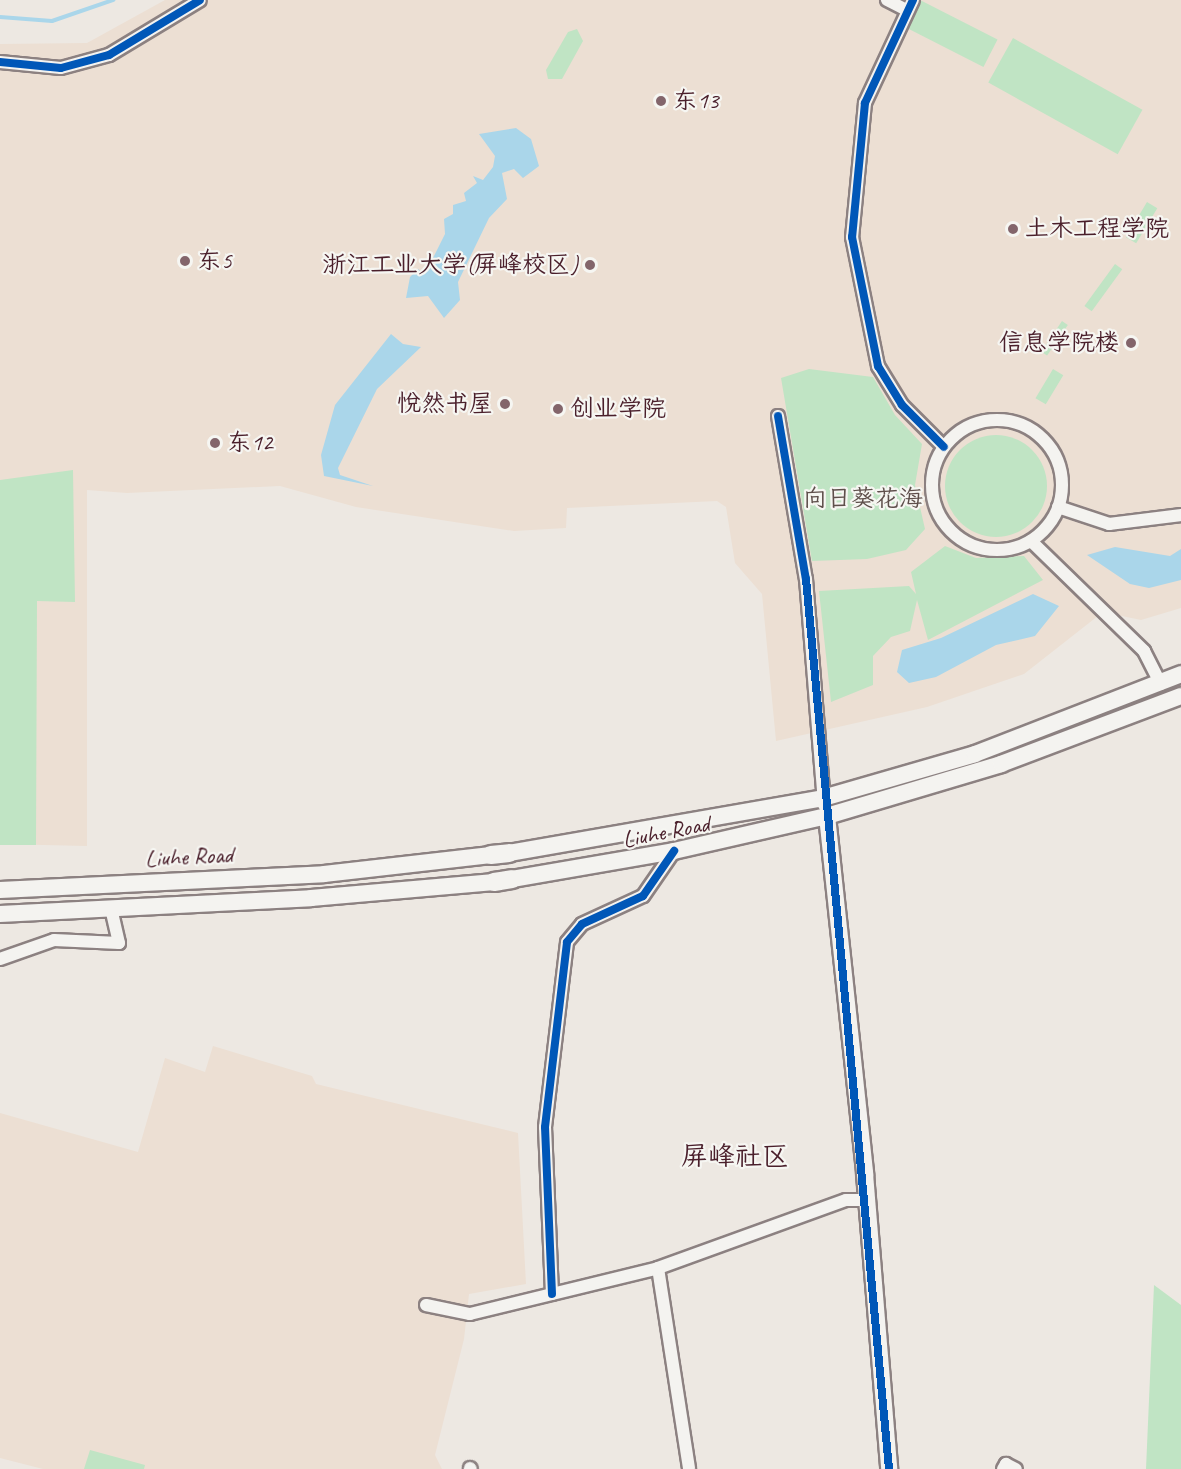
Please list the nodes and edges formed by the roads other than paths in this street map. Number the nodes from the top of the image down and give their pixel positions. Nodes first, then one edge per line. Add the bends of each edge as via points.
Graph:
1 (200, 0) edge
2 (886, 0) edge
3 (910, 5) edge
4 (0, 62) edge
5 (778, 416) dead end
6 (944, 447) junction
7 (1058, 507) junction
8 (1181, 515) edge
9 (1031, 541) junction
10 (1181, 674) edge
11 (1161, 684) junction
12 (1181, 696) edge
13 (823, 798) junction
14 (827, 816) junction
15 (674, 851) junction
16 (0, 890) edge
17 (111, 908) junction
18 (0, 914) edge
19 (0, 959) edge
20 (867, 1200) junction
21 (658, 1268) junction
22 (552, 1294) junction
23 (426, 1305) dead end
24 (689, 1469) edge
25 (889, 1469) edge
26 (1003, 1469) edge
27 (1016, 1469) edge

1 - 4 street via 109,54 61,68
2 - 3 street
3 - 6 street via 865,103 852,237 878,366 909,413
5 - 13 street via 806,579
6 - 7 street via 965,428 992,420 1033,432 1059,465
6 - 9 street via 931,492 953,534 967,544 1000,551
7 - 8 street via 1109,524
7 - 9 street
9 - 11 street via 1144,651
10 - 11 main road, Liuhe Road
11 - 13 main road, Liuhe Road via 975,754
12 - 14 main road, Liuhe Road via 1001,764
13 - 14 street
13 - 16 main road, Liuhe Road via 500,854 324,874
14 - 15 main road, Liuhe Road
14 - 20 main road
15 - 17 main road, Liuhe Road via 503,880
15 - 22 street via 643,896 582,924 567,942 545,1127
17 - 18 main road, Liuhe Road
17 - 19 street via 119,943 54,940
20 - 21 street via 846,1200
20 - 25 main road
21 - 22 street
21 - 24 street
22 - 23 street via 470,1314
26 - 27 street via 1005,1464

